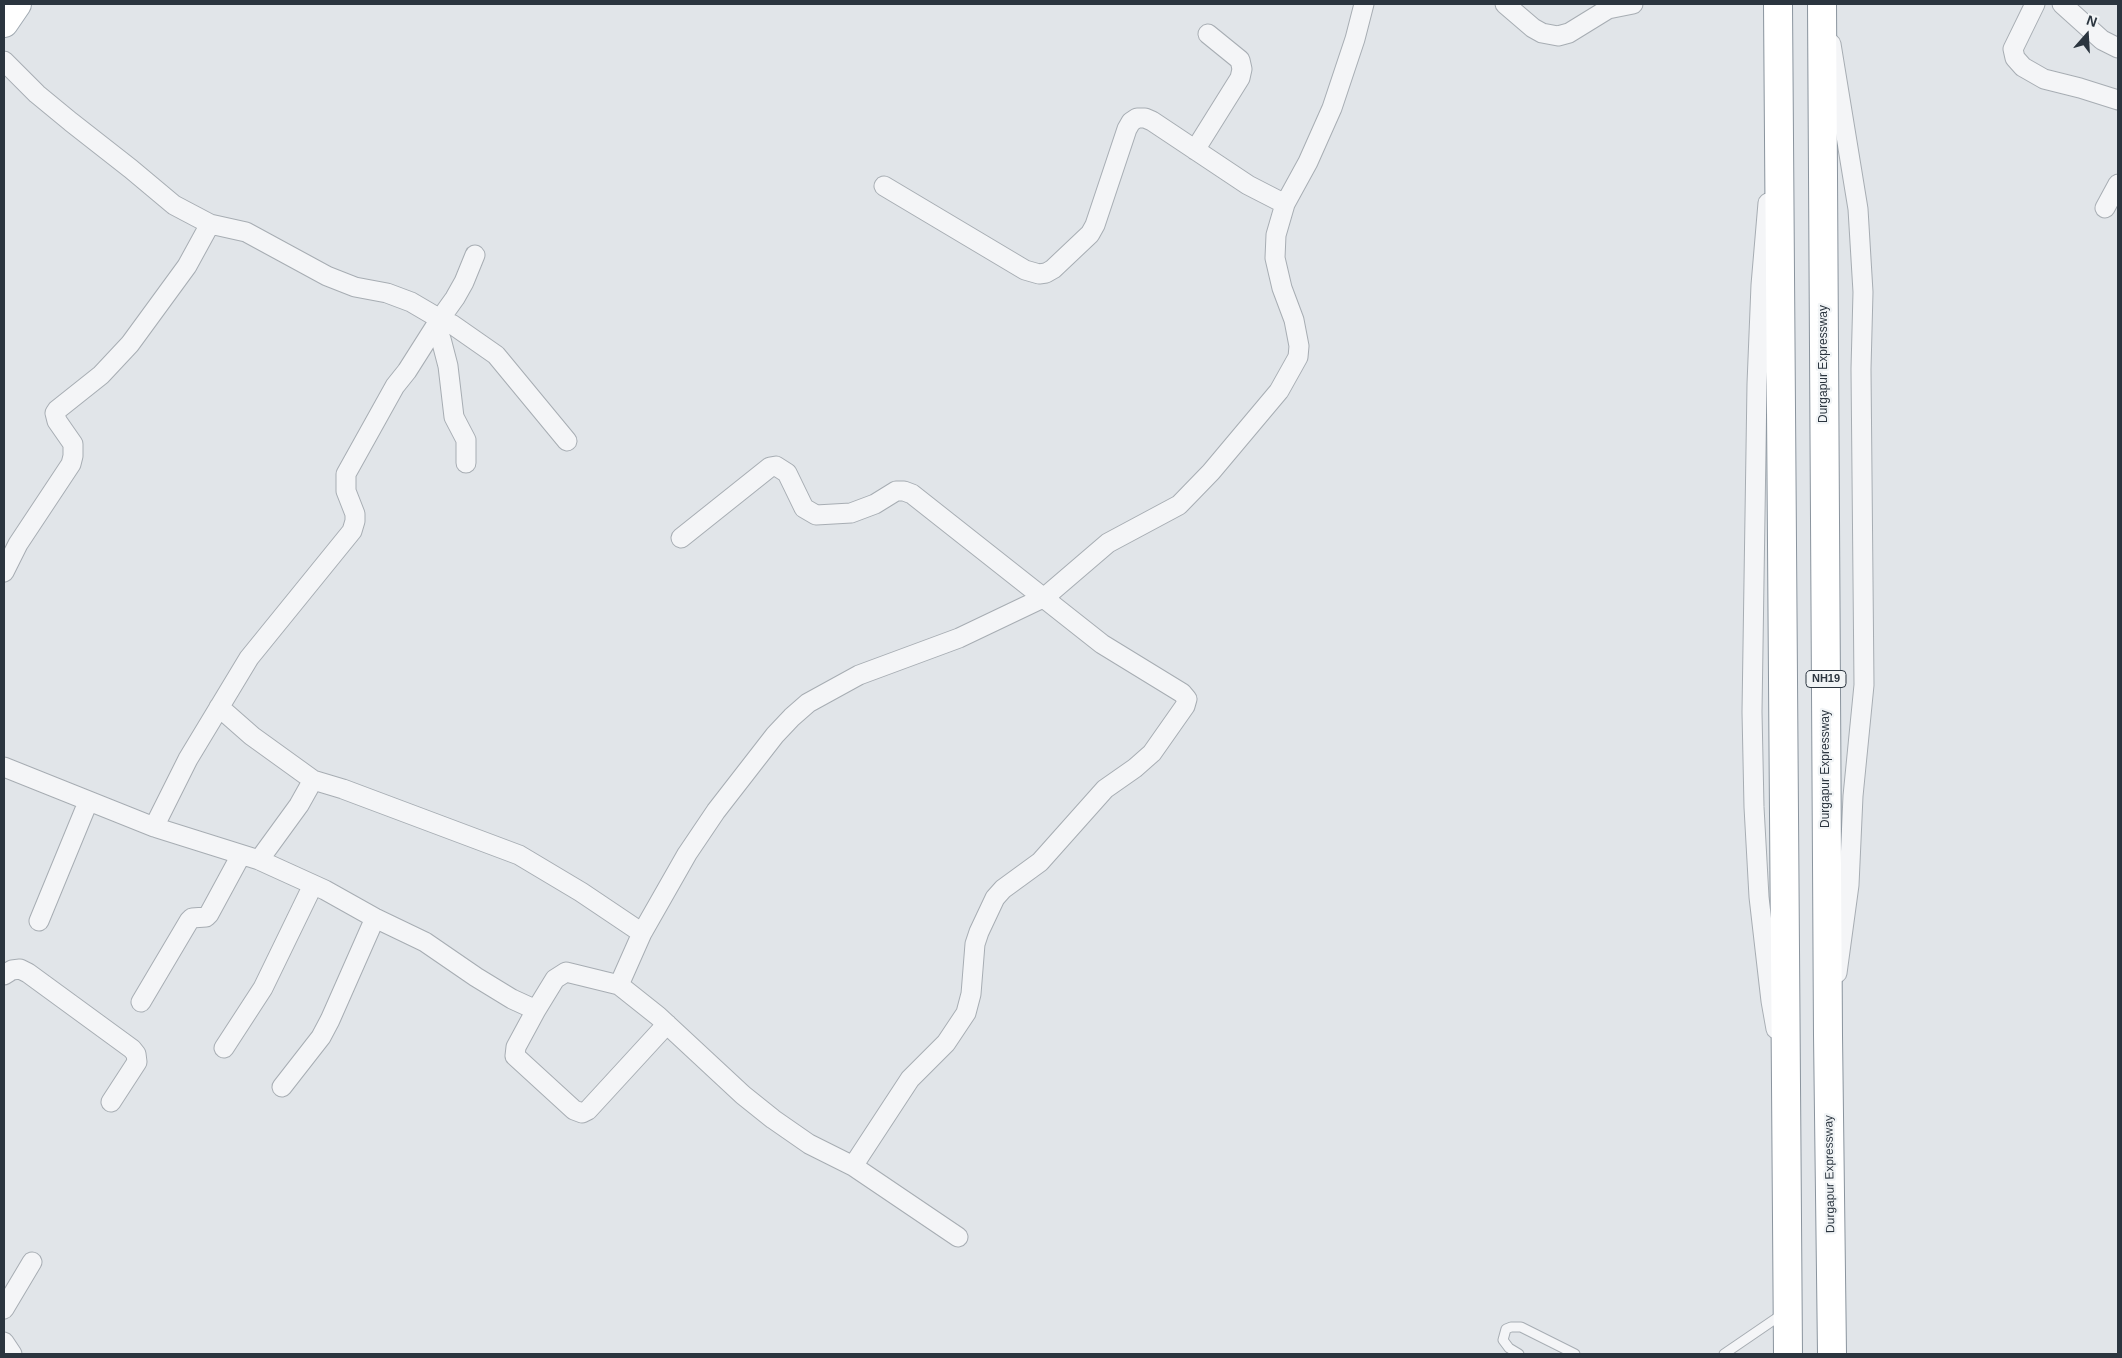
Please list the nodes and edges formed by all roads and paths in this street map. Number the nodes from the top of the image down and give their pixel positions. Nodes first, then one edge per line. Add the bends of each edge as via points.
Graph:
1 (17, 4) edge
2 (1364, 4) edge
3 (1505, 4) edge
4 (1633, 4) edge
5 (1778, 4) edge
6 (1823, 4) edge
7 (2035, 4) edge
8 (2062, 4) edge
9 (4, 23) edge
10 (1208, 34) dead end
11 (2118, 48) edge
12 (4, 60) edge
13 (2118, 100) edge
14 (1195, 150) junction
15 (2118, 184) edge
16 (884, 186) dead end
17 (1285, 204) junction
18 (2105, 208) dead end
19 (210, 224) junction
20 (475, 255) dead end
21 (437, 323) junction
22 (567, 441) dead end
23 (466, 463) dead end
24 (681, 538) dead end
25 (4, 572) edge
26 (1045, 597) junction
27 (219, 707) junction
28 (4, 767) edge
29 (313, 780) junction
30 (88, 802) junction
31 (154, 827) junction
32 (250, 857) junction
33 (313, 885) junction
34 (374, 918) junction
35 (40, 921) dead end
36 (642, 933) junction
37 (4, 976) edge
38 (619, 985) junction
39 (141, 1002) dead end
40 (536, 1010) junction
41 (667, 1024) junction
42 (1828, 1035) junction
43 (224, 1048) dead end
44 (282, 1087) dead end
45 (111, 1102) dead end
46 (854, 1166) junction
47 (958, 1237) dead end
48 (32, 1262) dead end
49 (4, 1309) edge
50 (1788, 1310) junction
51 (4, 1342) edge
52 (12, 1354) edge
53 (1519, 1354) edge
54 (1575, 1354) edge
55 (1724, 1354) edge
56 (1788, 1354) edge
57 (1832, 1354) edge

1 - 9 main road
2 - 17 street via 1332,108
3 - 4 street via 1538,30 1558,36 1608,9
5 - 50 main road
6 - 42 main road, Durgapur Expressway / NH19
6 - 42 street via 1840,87 1857,200 1863,292 1864,685 1853,796 1850,885
7 - 13 street via 2013,49 2014,58 2044,79
8 - 11 street via 2102,40
10 - 14 street via 1240,60 1242,69 1240,78
12 - 19 street via 51,105 162,196
14 - 16 street via 1145,118 1131,122 1090,234 1053,269 1039,274 1025,270
14 - 17 street via 1248,185
15 - 18 street
17 - 26 street via 1276,235 1274,258 1299,346 1298,358 1288,378 1211,472 1179,505 1108,543
19 - 21 street via 246,232 354,287 387,293 411,302
19 - 25 street via 187,266 130,344 102,375 57,410 57,421 73,444 74,456
20 - 21 street via 464,282
21 - 22 street via 453,325 496,355
21 - 23 street via 448,366 454,417 466,440
21 - 27 street via 395,386 346,474 346,491 355,522 352,531 249,658
24 - 26 street via 764,471 776,466 787,473 804,508 816,515 851,513 899,490 912,494
26 - 36 street via 959,638 859,675 808,703 775,735 716,811 682,862
26 - 46 street via 1102,644 1182,693 1187,701 1152,753 1105,789 1040,862 995,898 975,944 971,994 966,1013 946,1042 910,1079
27 - 29 street via 252,736
27 - 31 street
28 - 30 street
29 - 32 street via 299,805
29 - 36 street via 519,855
30 - 31 street
30 - 35 street
31 - 32 street
32 - 33 street
32 - 39 street via 209,914 192,918
33 - 34 street
33 - 43 street via 263,988
34 - 40 street via 425,942 476,977
34 - 44 street via 321,1037
36 - 38 street
37 - 45 street via 12,970 28,973 132,1049 137,1062
38 - 40 street via 566,972 555,979
38 - 41 street
40 - 41 street via 516,1047 515,1056 574,1110 582,1113
41 - 46 street via 773,1119 809,1144
42 - 57 main road, Durgapur Expressway / NH19
46 - 47 street
48 - 49 street
50 - 55 lane
50 - 56 main road
51 - 52 street
53 - 54 lane via 1503,1340 1506,1329 1522,1327

